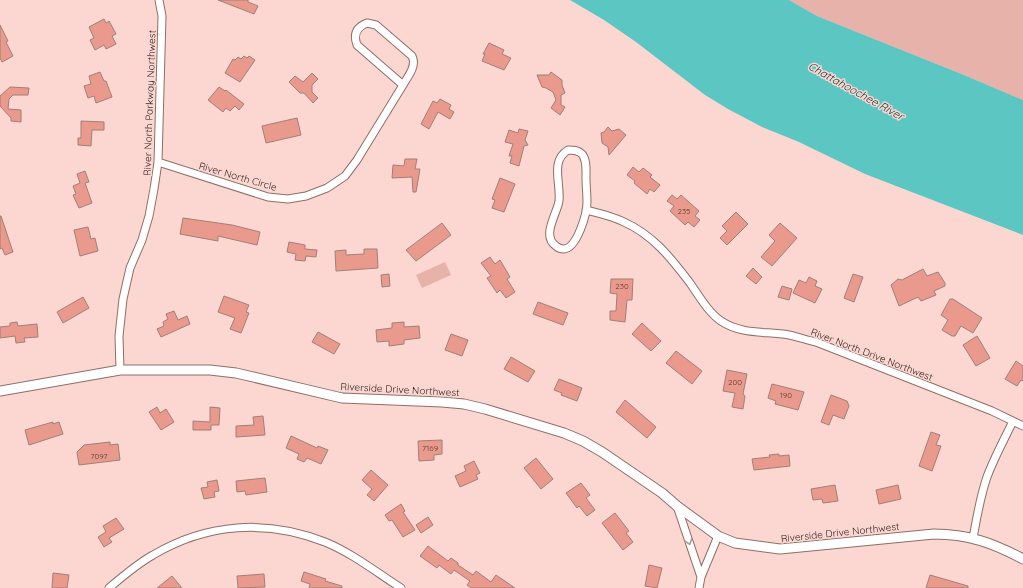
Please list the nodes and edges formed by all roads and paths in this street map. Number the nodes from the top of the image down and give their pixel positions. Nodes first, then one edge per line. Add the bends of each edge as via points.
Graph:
1 (159, 0) edge
2 (403, 85) junction
3 (158, 162) junction
4 (586, 210) junction
5 (120, 370) junction
6 (0, 391) edge
7 (1013, 421) junction
8 (1023, 426) edge
9 (677, 506) junction
10 (718, 536) junction
11 (974, 538) junction
12 (1023, 559) edge
13 (701, 577) junction
14 (109, 588) edge
15 (401, 588) edge
16 (699, 588) edge

1 - 3 street, River North Parkway Northwest via 162,16
2 - 2 street, River North Circle via 357,45 355,35 360,26 367,23 376,25 412,56 414,66
2 - 3 street, River North Circle via 345,176 327,188 306,196 288,199 268,196
3 - 5 street, River North Parkway Northwest via 149,216 130,268 123,299 119,336
4 - 4 street via 585,160 579,152 568,150 558,161 559,201 549,232 553,244 565,249 572,246 577,239
4 - 7 street, River North Drive Northwest via 623,221 651,238 670,256 711,312 730,326 747,332 789,335 816,342
5 - 6 street, Riverside Drive Northwest
5 - 9 street, Riverside Drive Northwest via 179,369 236,373 342,398 442,402 485,409 583,441 662,492
7 - 8 street, River North Drive Northwest
7 - 11 street via 987,478
9 - 10 street, Riverside Drive Northwest
9 -> 13 street
10 - 11 street, Riverside Drive Northwest via 735,543 780,549 934,534
10 - 13 street
11 - 12 street, Riverside Drive Northwest
13 - 16 street
14 - 15 street via 152,555 175,543 199,534 248,527 298,533 326,543 350,555

